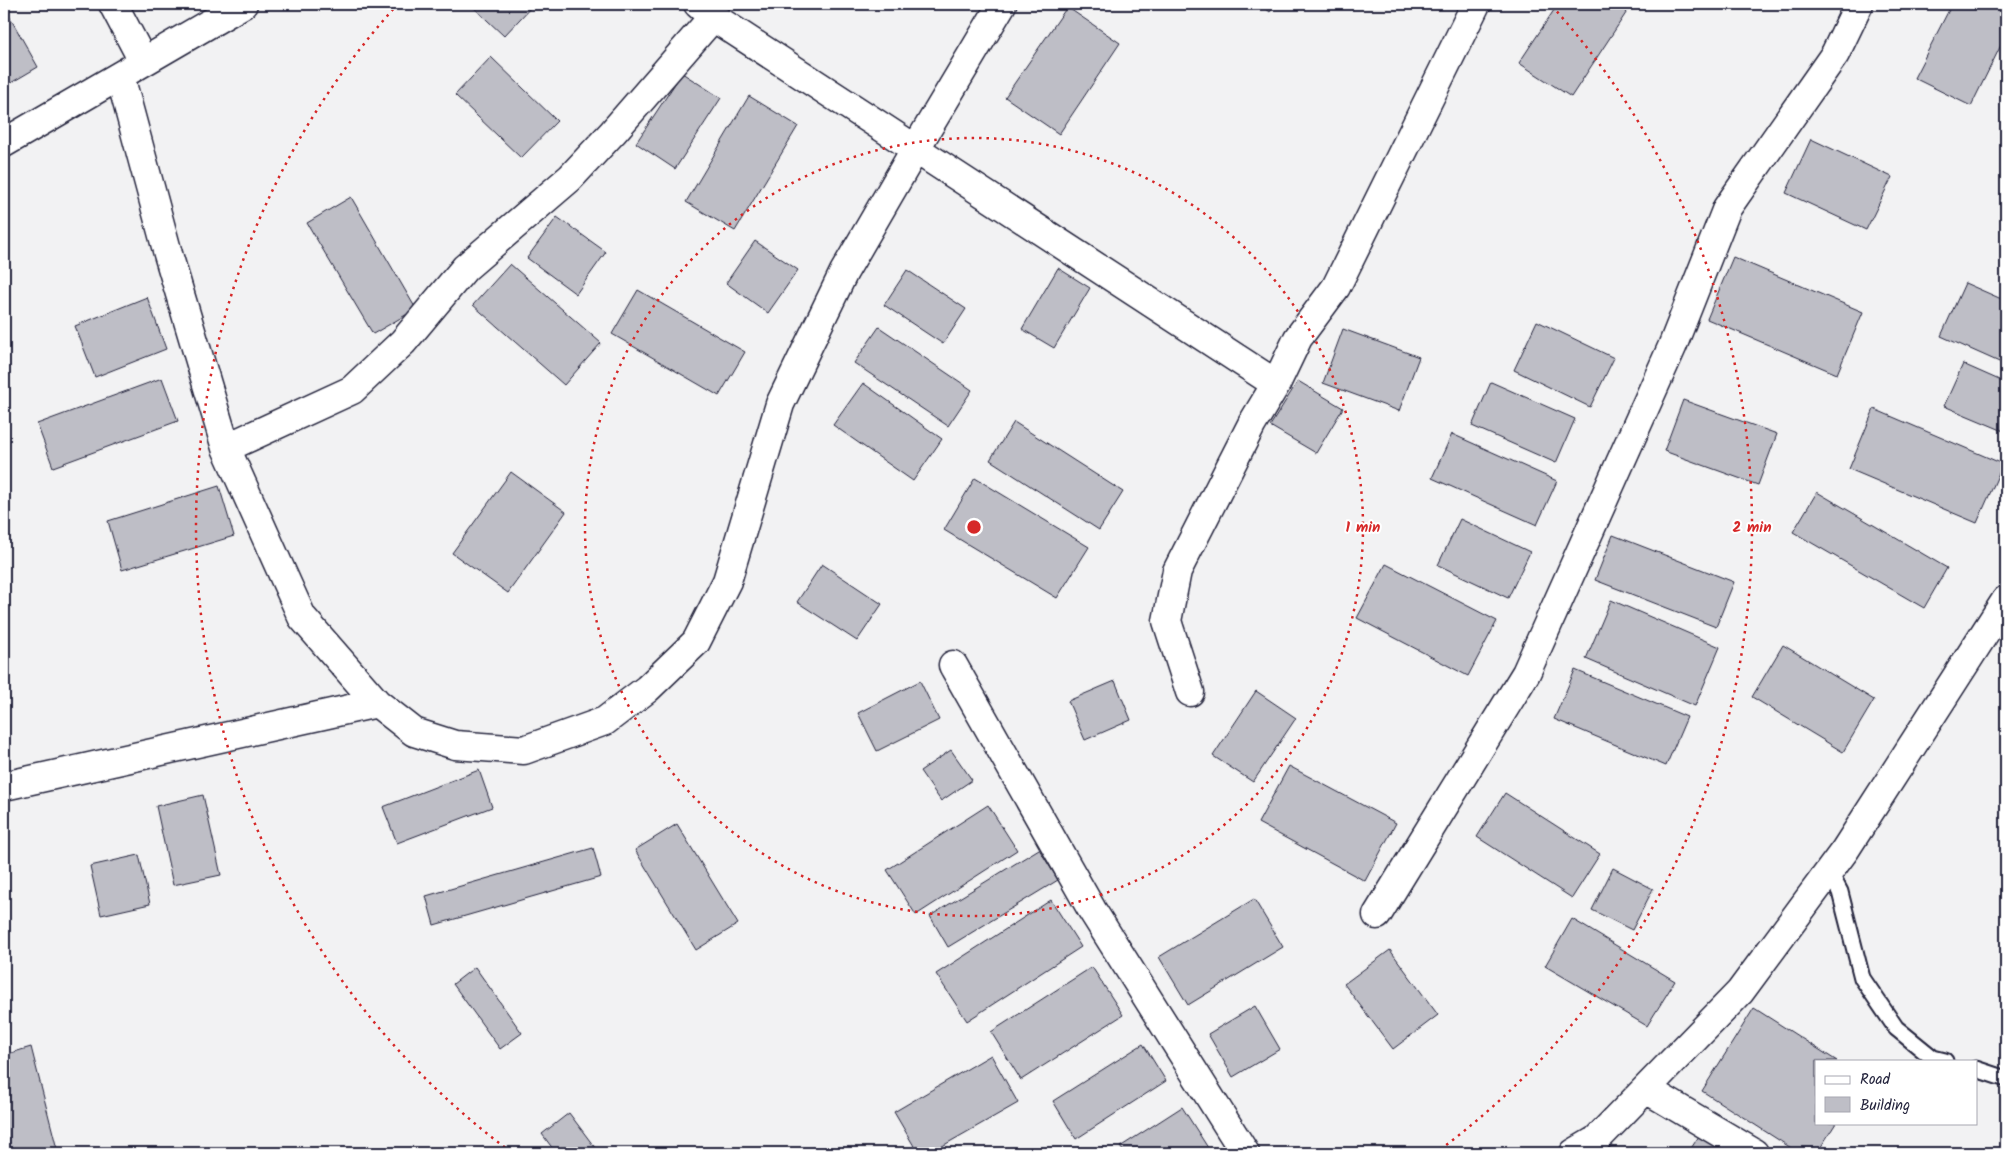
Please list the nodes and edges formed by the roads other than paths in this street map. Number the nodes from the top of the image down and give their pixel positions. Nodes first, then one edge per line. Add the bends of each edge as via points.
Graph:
1 (113, 4) edge
2 (243, 4) edge
3 (1002, 4) edge
4 (1476, 4) edge
5 (1859, 4) edge
6 (705, 10) edge
7 (143, 61) junction
8 (120, 76) junction
9 (4, 143) edge
10 (916, 148) junction
11 (1276, 384) junction
12 (226, 448) junction
13 (2006, 600) edge
14 (953, 665) dead end
15 (1190, 692) dead end
16 (377, 703) junction
17 (4, 786) edge
18 (1829, 871) junction
19 (1377, 915) dead end
20 (1941, 1060) edge
21 (1978, 1070) edge
22 (2006, 1079) edge
23 (1646, 1089) junction
24 (1244, 1153) edge
25 (1574, 1153) edge
26 (1754, 1153) edge

1 - 7 street
2 - 7 street
3 - 10 street
4 - 11 street via 1336,287 1298,338
5 - 19 street via 1835,54 1727,208 1672,347 1526,673
6 - 10 street
6 - 12 street via 613,132 570,178 465,268 402,342 352,390
7 - 8 street
8 - 9 street
8 - 12 street via 168,254
10 - 11 street
10 - 16 street via 844,272 780,404 726,581 696,642 647,689 605,721 524,750 455,745 414,732
11 - 15 street via 1177,571 1167,621
12 - 16 street via 302,616
13 - 18 street
14 - 24 street via 1092,910
16 - 17 street
18 - 20 lane via 1840,892 1862,978 1896,1028 1933,1058
18 - 23 street via 1740,992
21 - 22 lane
23 - 25 street via 1596,1140
23 - 26 street

